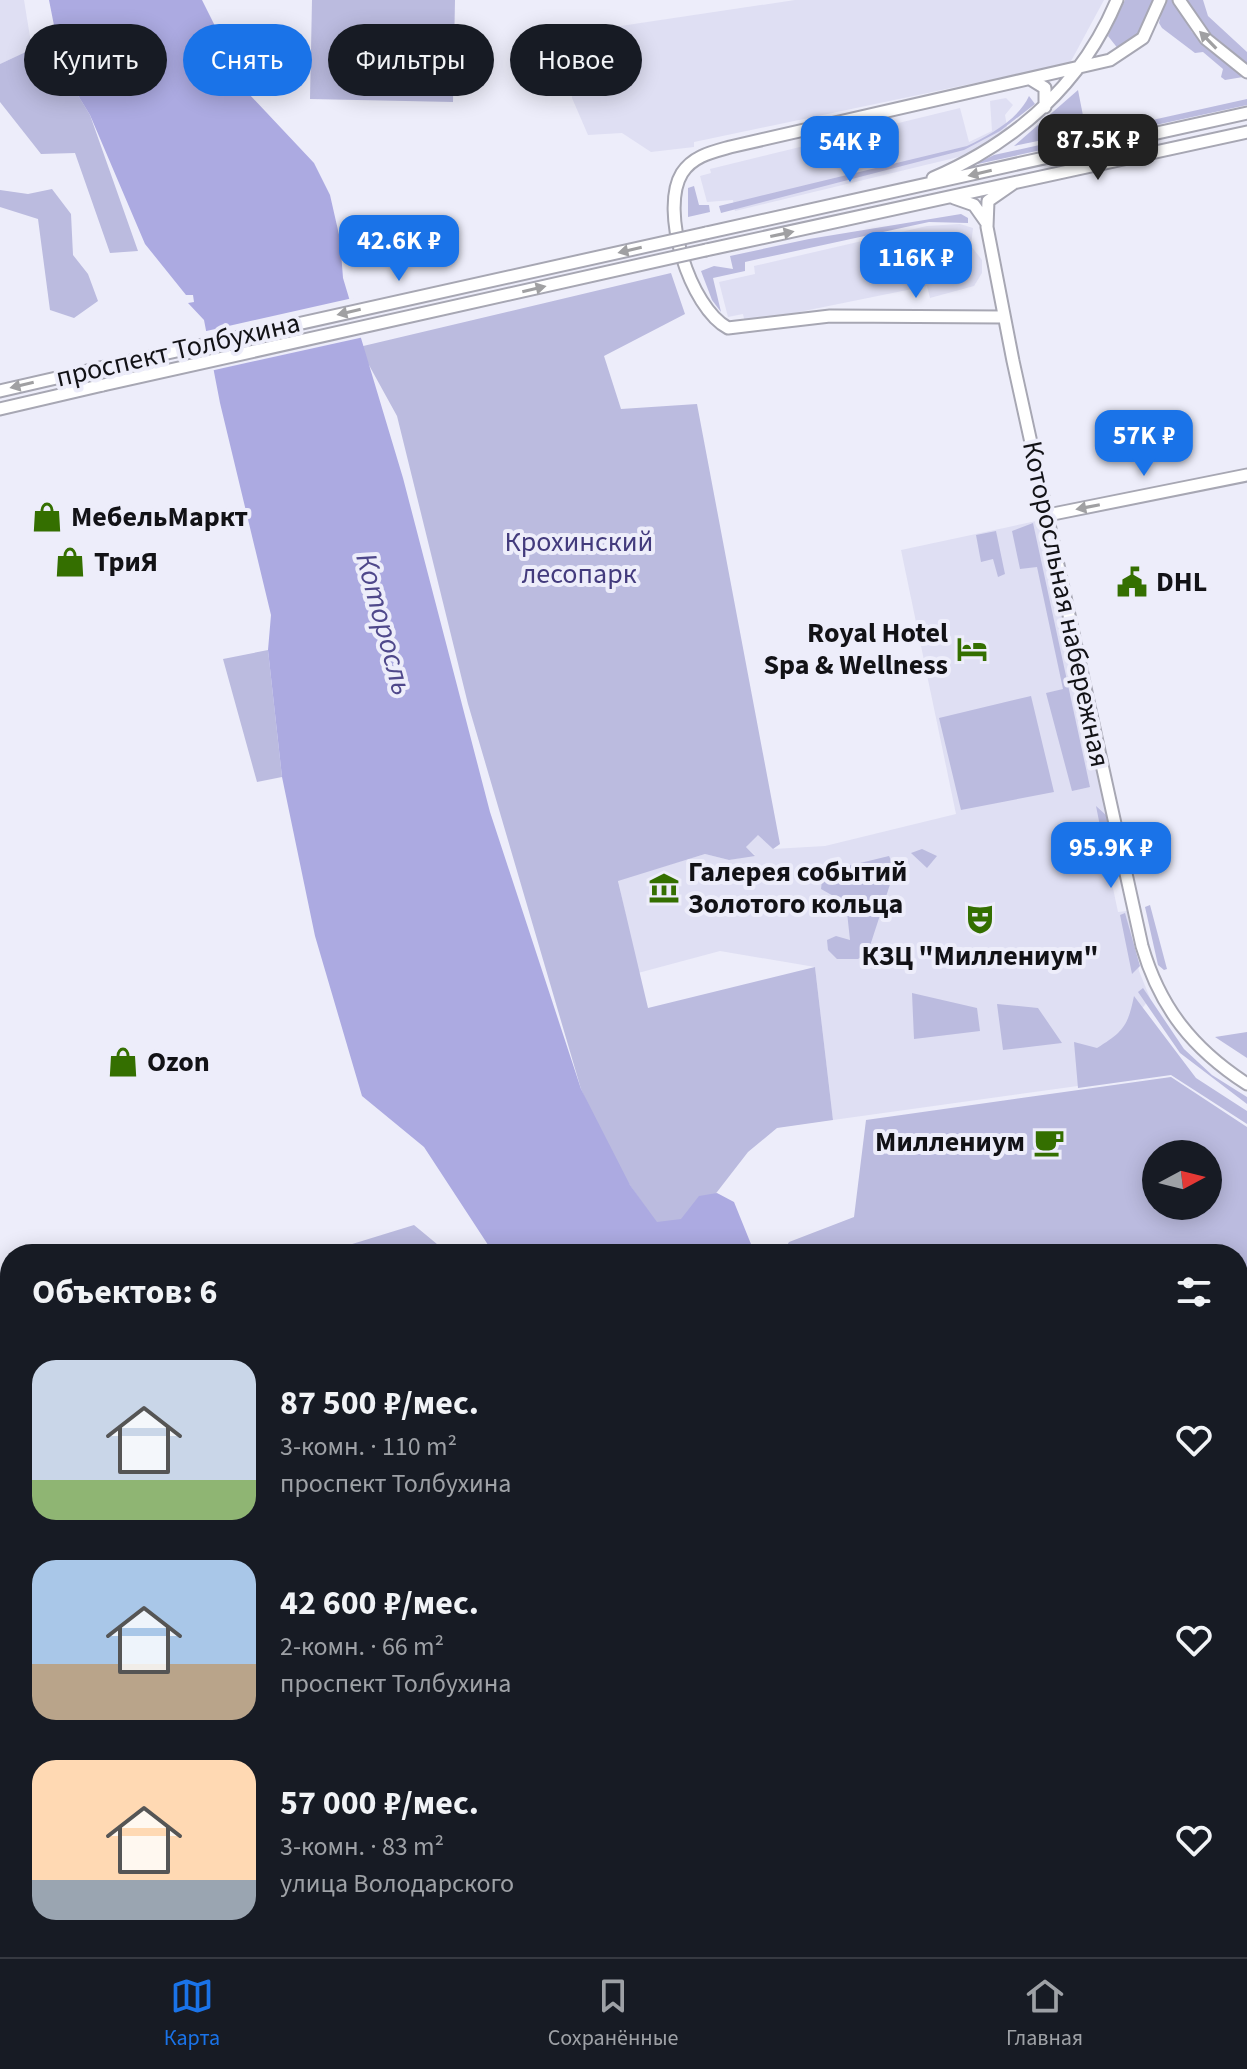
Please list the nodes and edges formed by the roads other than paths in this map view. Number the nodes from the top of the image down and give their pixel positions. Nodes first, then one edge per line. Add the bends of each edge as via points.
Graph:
1 (1117, 0) edge
2 (1160, 0) edge
3 (1179, 0) edge
4 (1102, 33) junction
5 (1122, 53) junction
6 (1078, 70) junction
7 (1247, 72) edge
8 (1032, 80) junction
9 (1045, 107) junction
10 (1247, 113) edge
11 (1247, 132) edge
12 (1014, 183) junction
13 (907, 190) junction
14 (941, 198) junction
15 (987, 227) junction
16 (1004, 317) junction
17 (0, 391) edge
18 (0, 409) edge
19 (1247, 475) edge
20 (1048, 515) junction
21 (1247, 1084) edge

1 - 4 main road
2 - 5 main road via 1143,38
7 -> 3 main road via 1206,39
4 - 5 main road via 1106,48
4 - 6 main road
5 - 6 main road
6 - 8 main road
6 - 9 main road
8 - 9 main road via 1045,88
8 - 16 main road via 709,153 688,166 675,192 686,269 703,308 728,328 830,316
9 - 13 main road via 996,146
10 -> 13 main road, проспект Толбухина
11 - 12 main road, проспект Толбухина
12 - 14 main road, проспект Толбухина
12 - 15 main road via 988,201
13 -> 17 main road, проспект Толбухина, bridge
14 - 15 main road via 968,201 982,213
18 -> 14 main road, проспект Толбухина, bridge
15 - 16 main road, Которосльная набережная
16 - 20 main road, Которосльная набережная
19 -> 20 main road
20 - 21 main road, Которосльная набережная via 1151,976 1190,1039

